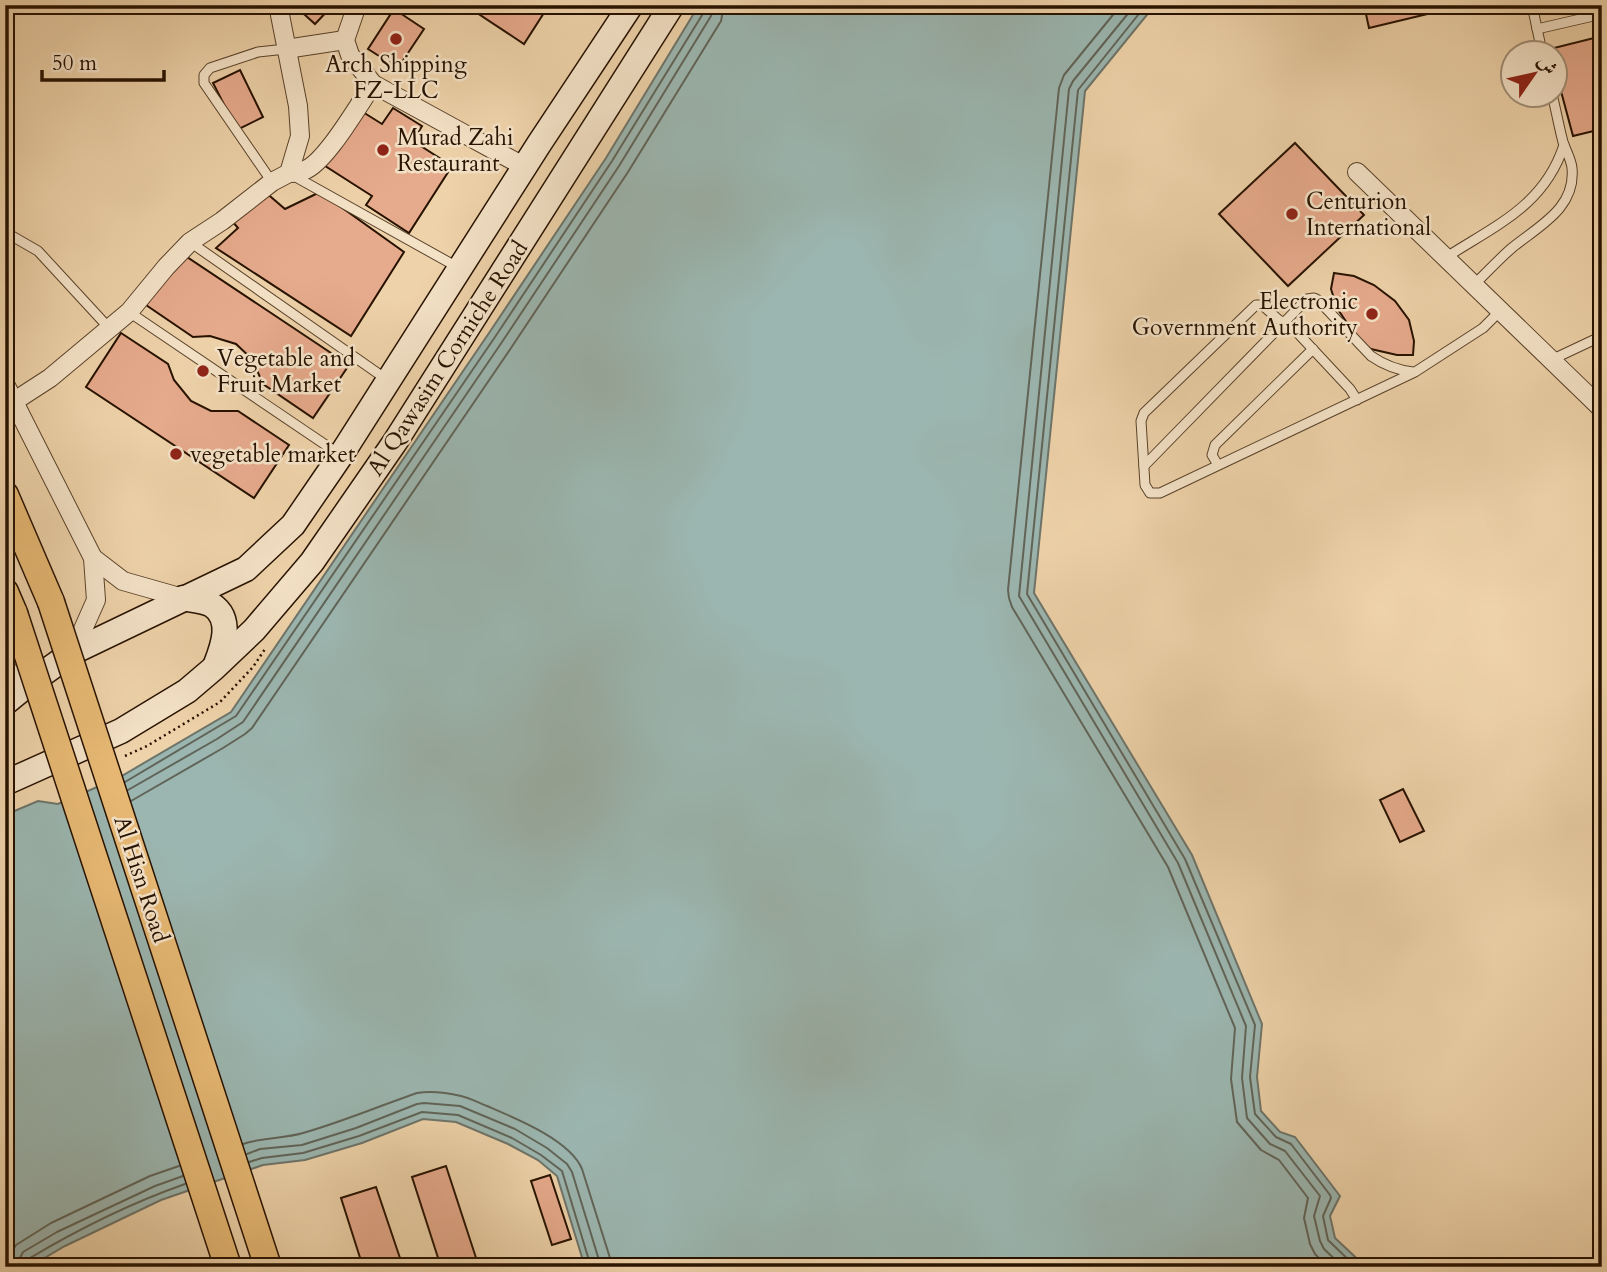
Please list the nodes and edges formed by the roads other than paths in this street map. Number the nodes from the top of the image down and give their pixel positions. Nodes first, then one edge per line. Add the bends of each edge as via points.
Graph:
1 (283, 5) edge
2 (357, 5) edge
3 (631, 5) edge
4 (672, 5) edge
5 (1532, 5) edge
6 (1602, 14) edge
7 (1537, 29) junction
8 (1539, 38) edge
9 (345, 40) junction
10 (286, 49) junction
11 (373, 84) junction
12 (1555, 108) edge
13 (1564, 145) junction
14 (525, 167) junction
15 (1357, 172) dead end
16 (289, 173) junction
17 (272, 182) junction
18 (5, 233) edge
19 (190, 242) junction
20 (1445, 258) junction
21 (460, 269) junction
22 (1474, 285) junction
23 (1500, 311) junction
24 (129, 312) junction
25 (1283, 323) junction
26 (109, 328) junction
27 (1602, 336) edge
28 (1313, 349) junction
29 (1551, 360) junction
30 (1415, 372) junction
31 (388, 381) junction
32 (5, 384) edge
33 (1357, 400) junction
34 (13, 402) junction
35 (1602, 409) edge
36 (341, 455) junction
37 (1218, 465) junction
38 (1144, 466) junction
39 (5, 495) edge
40 (93, 558) junction
41 (183, 598) junction
42 (8, 600) edge
43 (73, 652) junction
44 (214, 668) junction
45 (5, 669) edge
46 (27, 685) junction
47 (5, 703) edge
48 (9, 778) edge
49 (228, 1267) edge
50 (268, 1267) edge

1 - 10 street via 280,15
2 - 9 street
3 - 14 main road, Al Qawasim Corniche Road
4 - 44 main road, Al Qawasim Corniche Road via 395,442 320,551 254,630
5 - 7 lane
6 - 7 lane
7 - 8 lane
9 - 10 street
9 - 11 street via 350,55
10 - 16 street via 300,136
10 - 17 lane via 248,55 210,68 204,75 204,83
11 - 14 street
11 - 16 street via 327,152 304,171
12 - 13 lane
13 - 20 lane via 1552,174 1535,197
13 - 22 lane via 1572,179 1565,202
14 - 21 main road, Al Qawasim Corniche Road
15 - 20 street
16 - 17 street
16 - 21 lane
17 - 19 street
18 - 26 lane via 38,251
19 - 24 street
19 - 31 lane
20 - 22 street
21 - 31 main road, Al Qawasim Corniche Road
22 - 23 street
23 - 29 street
23 - 30 lane via 1483,328
24 - 26 street
24 - 36 lane
25 - 28 lane
25 - 30 lane via 1305,301 1316,299 1371,356 1395,369
25 - 38 lane
25 - 38 lane via 1264,306 1256,305 1144,413
26 - 34 street via 50,378
27 - 29 lane
28 - 33 lane
28 - 37 lane via 1215,445 1212,455
29 - 35 street
30 - 33 lane
31 - 36 main road, Al Qawasim Corniche Road
32 - 34 street
33 - 37 lane
34 - 40 street
36 - 41 main road, Al Qawasim Corniche Road via 293,525 246,569
37 - 38 lane via 1155,494 1145,485
39 - 50 main road, Al Hisn Road, bridge via 51,601
40 - 41 street via 123,581
40 - 43 street via 96,600
41 - 43 main road, Al Qawasim Corniche Road
41 - 44 main road via 210,604 225,625
42 - 49 main road, Al Hisn Road, bridge
43 - 46 main road, Al Qawasim Corniche Road
44 - 48 main road, Al Qawasim Corniche Road via 187,691 121,731
45 - 46 street
46 - 47 main road, Al Qawasim Corniche Road

